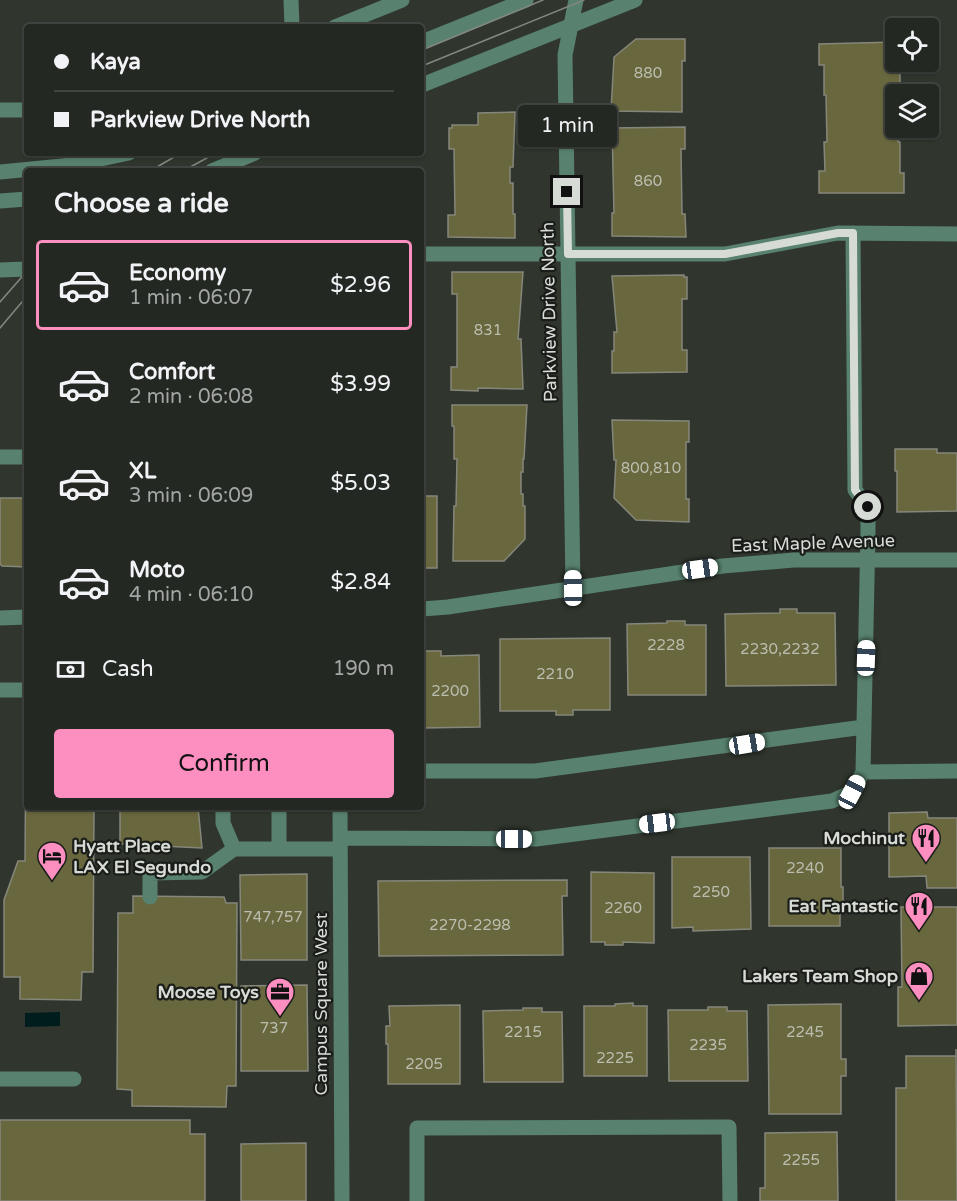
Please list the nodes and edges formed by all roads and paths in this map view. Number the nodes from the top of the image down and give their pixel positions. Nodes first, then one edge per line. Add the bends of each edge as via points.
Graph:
1 (291, 0) edge
2 (402, 0) edge
3 (526, 0) edge
4 (576, 0) edge
5 (635, 0) edge
6 (292, 24) edge
7 (342, 24) edge
8 (570, 26) junction
9 (424, 41) edge
10 (424, 84) edge
11 (0, 110) edge
12 (24, 110) edge
13 (115, 156) edge
14 (248, 156) edge
15 (41, 168) edge
16 (220, 168) edge
17 (24, 170) edge
18 (0, 172) edge
19 (24, 199) edge
20 (0, 201) edge
21 (853, 233) junction
22 (957, 234) edge
23 (424, 254) edge
24 (568, 254) junction
25 (24, 269) edge
26 (0, 270) edge
27 (24, 456) edge
28 (0, 457) edge
29 (868, 559) junction
30 (957, 560) edge
31 (573, 588) junction
32 (424, 609) edge
33 (24, 617) edge
34 (0, 618) edge
35 (0, 690) edge
36 (24, 690) edge
37 (864, 727) junction
38 (424, 771) edge
39 (957, 771) edge
40 (863, 772) junction
41 (223, 810) edge
42 (279, 810) edge
43 (340, 810) edge
44 (340, 844) junction
45 (234, 849) junction
46 (279, 849) junction
47 (150, 897) dead end
48 (0, 1079) edge
49 (74, 1079) dead end
50 (342, 1201) edge
51 (417, 1201) edge
52 (730, 1201) edge

1 - 6 street
2 - 7 street
3 - 9 street
4 - 8 street, Parkview Drive North
5 - 8 street
8 - 10 street
8 - 24 street, Parkview Drive North via 565,55
11 - 12 street
13 - 15 street
14 - 16 street
17 - 18 street
19 - 20 street
21 - 22 street
21 - 24 street via 725,254
21 - 29 street via 855,490 868,507
23 - 24 street
24 - 31 street, Parkview Drive North
25 - 26 street
27 - 28 street
29 - 30 street, East Maple Avenue
29 - 31 street, East Maple Avenue via 723,566
29 - 37 street
31 - 32 street, East Maple Avenue
33 - 34 street
35 - 36 street
37 - 38 street via 536,771
37 - 40 street
39 - 40 street
40 - 44 street via 852,792 832,801 536,839
41 - 45 street via 223,823
42 - 46 street
43 - 44 street, Campus Square West
44 - 46 street
44 - 50 street, Campus Square West
45 - 46 street
45 - 47 street via 202,872 150,873
48 - 49 street
51 - 52 street via 417,1128 729,1126

